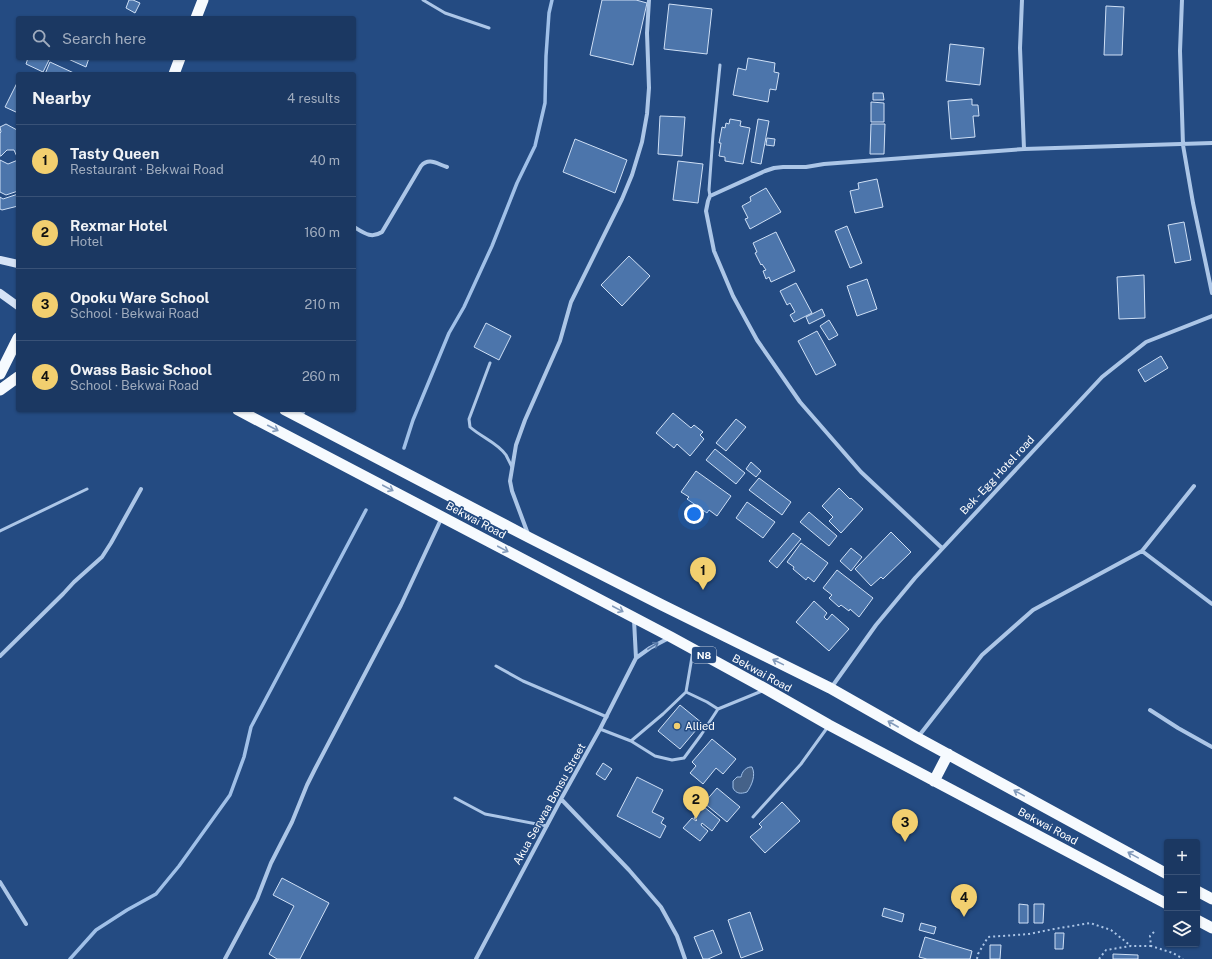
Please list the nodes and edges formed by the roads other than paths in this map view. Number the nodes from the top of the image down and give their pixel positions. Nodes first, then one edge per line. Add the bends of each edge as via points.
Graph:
1 (203, 0) edge
2 (424, 0) edge
3 (649, 0) edge
4 (1022, 0) edge
5 (1182, 0) edge
6 (197, 16) edge
7 (489, 28) dead end
8 (179, 60) edge
9 (720, 66) dead end
10 (175, 72) edge
11 (1212, 143) edge
12 (1183, 145) junction
13 (1024, 149) junction
14 (447, 167) dead end
15 (710, 196) junction
16 (356, 228) edge
17 (0, 260) edge
18 (16, 264) edge
19 (0, 293) edge
20 (1212, 293) edge
21 (16, 305) edge
22 (1212, 316) edge
23 (16, 342) edge
24 (490, 363) dead end
25 (0, 374) edge
26 (16, 378) edge
27 (16, 384) edge
28 (2, 388) edge
29 (242, 412) edge
30 (302, 414) edge
31 (512, 467) junction
32 (1194, 486) dead end
33 (87, 489) dead end
34 (140, 489) dead end
35 (442, 517) junction
36 (0, 531) edge
37 (530, 538) junction
38 (942, 548) junction
39 (1142, 551) junction
40 (1212, 604) edge
41 (634, 618) junction
42 (671, 637) junction
43 (693, 650) junction
44 (0, 656) edge
45 (636, 658) junction
46 (496, 666) dead end
47 (830, 688) junction
48 (766, 689) junction
49 (686, 692) junction
50 (718, 709) junction
51 (1150, 710) dead end
52 (607, 717) junction
53 (829, 725) junction
54 (600, 729) junction
55 (918, 738) junction
56 (631, 741) junction
57 (1212, 747) edge
58 (948, 754) junction
59 (934, 780) junction
60 (455, 798) dead end
61 (561, 799) junction
62 (753, 817) dead end
63 (547, 826) junction
64 (1164, 872) edge
65 (0, 882) edge
66 (1200, 893) edge
67 (1212, 899) edge
68 (1164, 902) edge
69 (1200, 922) edge
70 (26, 924) dead end
71 (1212, 928) edge
72 (225, 959) edge
73 (476, 959) edge
74 (685, 959) edge

1 - 6 highway
2 - 7 lane via 445,13
3 - 31 street via 649,88 642,142 622,199 571,302 560,341 516,445
4 - 13 street via 1020,48
5 - 12 street via 1180,51
8 - 10 highway
9 - 15 lane
11 - 12 street
12 - 13 street
12 - 20 street
13 - 15 street via 778,168 765,171
14 - 16 street via 430,161 421,166 382,232 371,236
15 - 38 street via 706,211 714,251 733,296 757,340 800,402 861,472
17 - 18 main road
19 - 21 main road
22 - 38 street, Bek - Egg Hotel road via 1146,342 1102,377
23 - 25 highway
24 - 31 lane via 469,419 470,427 499,447
26 - 28 highway
27 - 28 highway
29 -> 35 highway, Bekwai Road / N8
30 - 37 highway, Bekwai Road / N8
31 - 37 street via 512,491
32 - 39 street
33 - 36 lane
34 - 44 street via 102,557
35 -> 41 highway, Bekwai Road / N8
35 - 72 street via 401,605 309,780 257,899
47 -> 37 highway, Bekwai Road / N8
38 - 47 street, Bek - Egg Hotel road via 876,625
39 - 40 street
39 - 55 street via 1033,610 982,655
41 - 42 highway, Bekwai Road / N8
41 - 45 street
42 - 43 highway, Bekwai Road / N8
45 -> 42 street
43 - 48 highway, Bekwai Road / N8
43 - 49 lane
45 - 52 street, Akua Serwaa Bonsu Street
46 - 52 lane via 523,681
55 -> 47 highway, Bekwai Road / N8
48 - 50 lane
48 - 53 highway, Bekwai Road / N8
49 - 50 lane
49 - 56 lane
50 - 56 lane via 684,758 672,760 654,756
51 - 57 street
52 - 54 street, Akua Serwaa Bonsu Street
53 - 59 highway, Bekwai Road / N8
53 - 62 lane via 801,764
54 - 56 lane
54 - 61 street, Akua Serwaa Bonsu Street
55 - 58 highway, Bekwai Road / N8
58 - 59 highway
64 -> 58 highway, Bekwai Road / N8
59 - 68 highway, Bekwai Road / N8
60 - 63 lane via 485,814
61 - 63 street, Akua Serwaa Bonsu Street
61 - 74 street via 661,907 677,936
63 - 73 street, Akua Serwaa Bonsu Street
65 - 70 street
66 - 67 highway
69 - 71 highway

